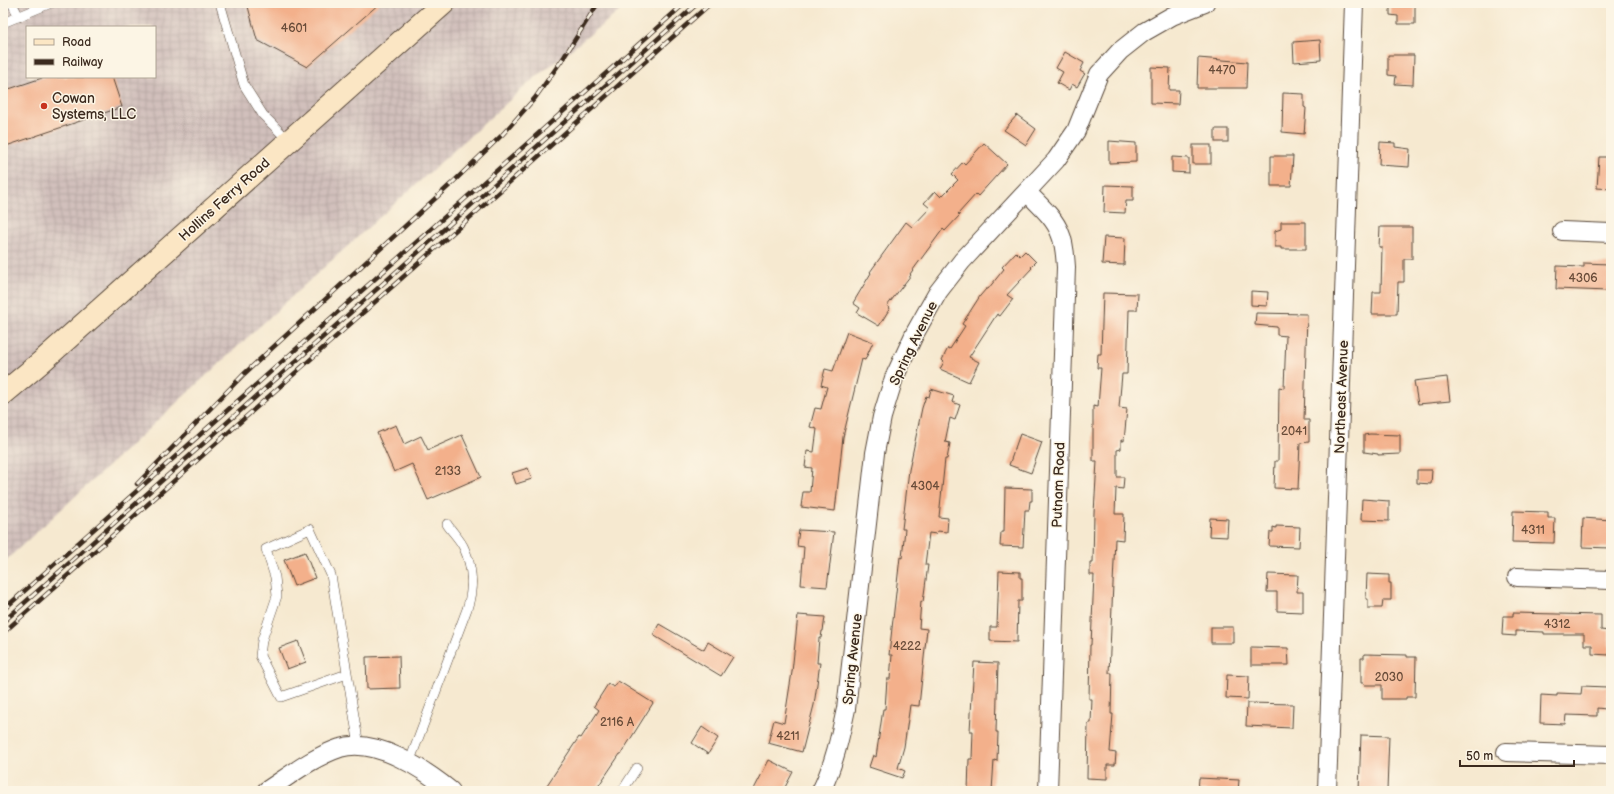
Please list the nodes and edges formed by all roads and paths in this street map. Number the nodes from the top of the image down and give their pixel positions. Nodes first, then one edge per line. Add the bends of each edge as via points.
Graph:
1 (12, 3) edge
2 (52, 3) edge
3 (220, 3) edge
4 (444, 3) edge
5 (1206, 3) edge
6 (1354, 3) edge
7 (19, 17) junction
8 (3, 23) edge
9 (289, 140) junction
10 (1027, 192) junction
11 (1562, 231) dead end
12 (1611, 233) edge
13 (3, 394) edge
14 (447, 524) dead end
15 (1517, 577) dead end
16 (1611, 580) edge
17 (347, 674) junction
18 (359, 746) junction
19 (1506, 752) dead end
20 (1611, 755) edge
21 (409, 763) junction
22 (637, 768) dead end
23 (266, 791) edge
24 (451, 791) edge
25 (622, 791) edge
26 (821, 791) edge
27 (1048, 791) edge
28 (1328, 791) edge

1 - 7 lane
2 - 7 lane
3 - 9 lane via 244,85 263,115
4 - 9 street, Hollins Ferry Road
5 - 10 street, Spring Avenue via 1172,16 1120,50 1099,74 1076,131 1056,160
6 - 28 street, Northeast Avenue
7 - 8 lane
9 - 13 street, Hollins Ferry Road
10 - 26 street, Spring Avenue via 962,261 938,292 894,378 875,453 846,709 839,745
10 - 27 street, Putnam Road via 1051,217 1060,233 1066,267
11 - 12 street
14 - 21 lane via 464,547 472,578 472,593 468,610
15 - 16 street
17 - 17 lane via 331,575 310,529 266,549 275,577 277,596 262,640 260,656 281,697
17 - 18 lane
18 - 21 street via 383,751
18 - 23 street via 341,748 321,756
19 - 20 street
21 - 24 street
22 - 25 lane

